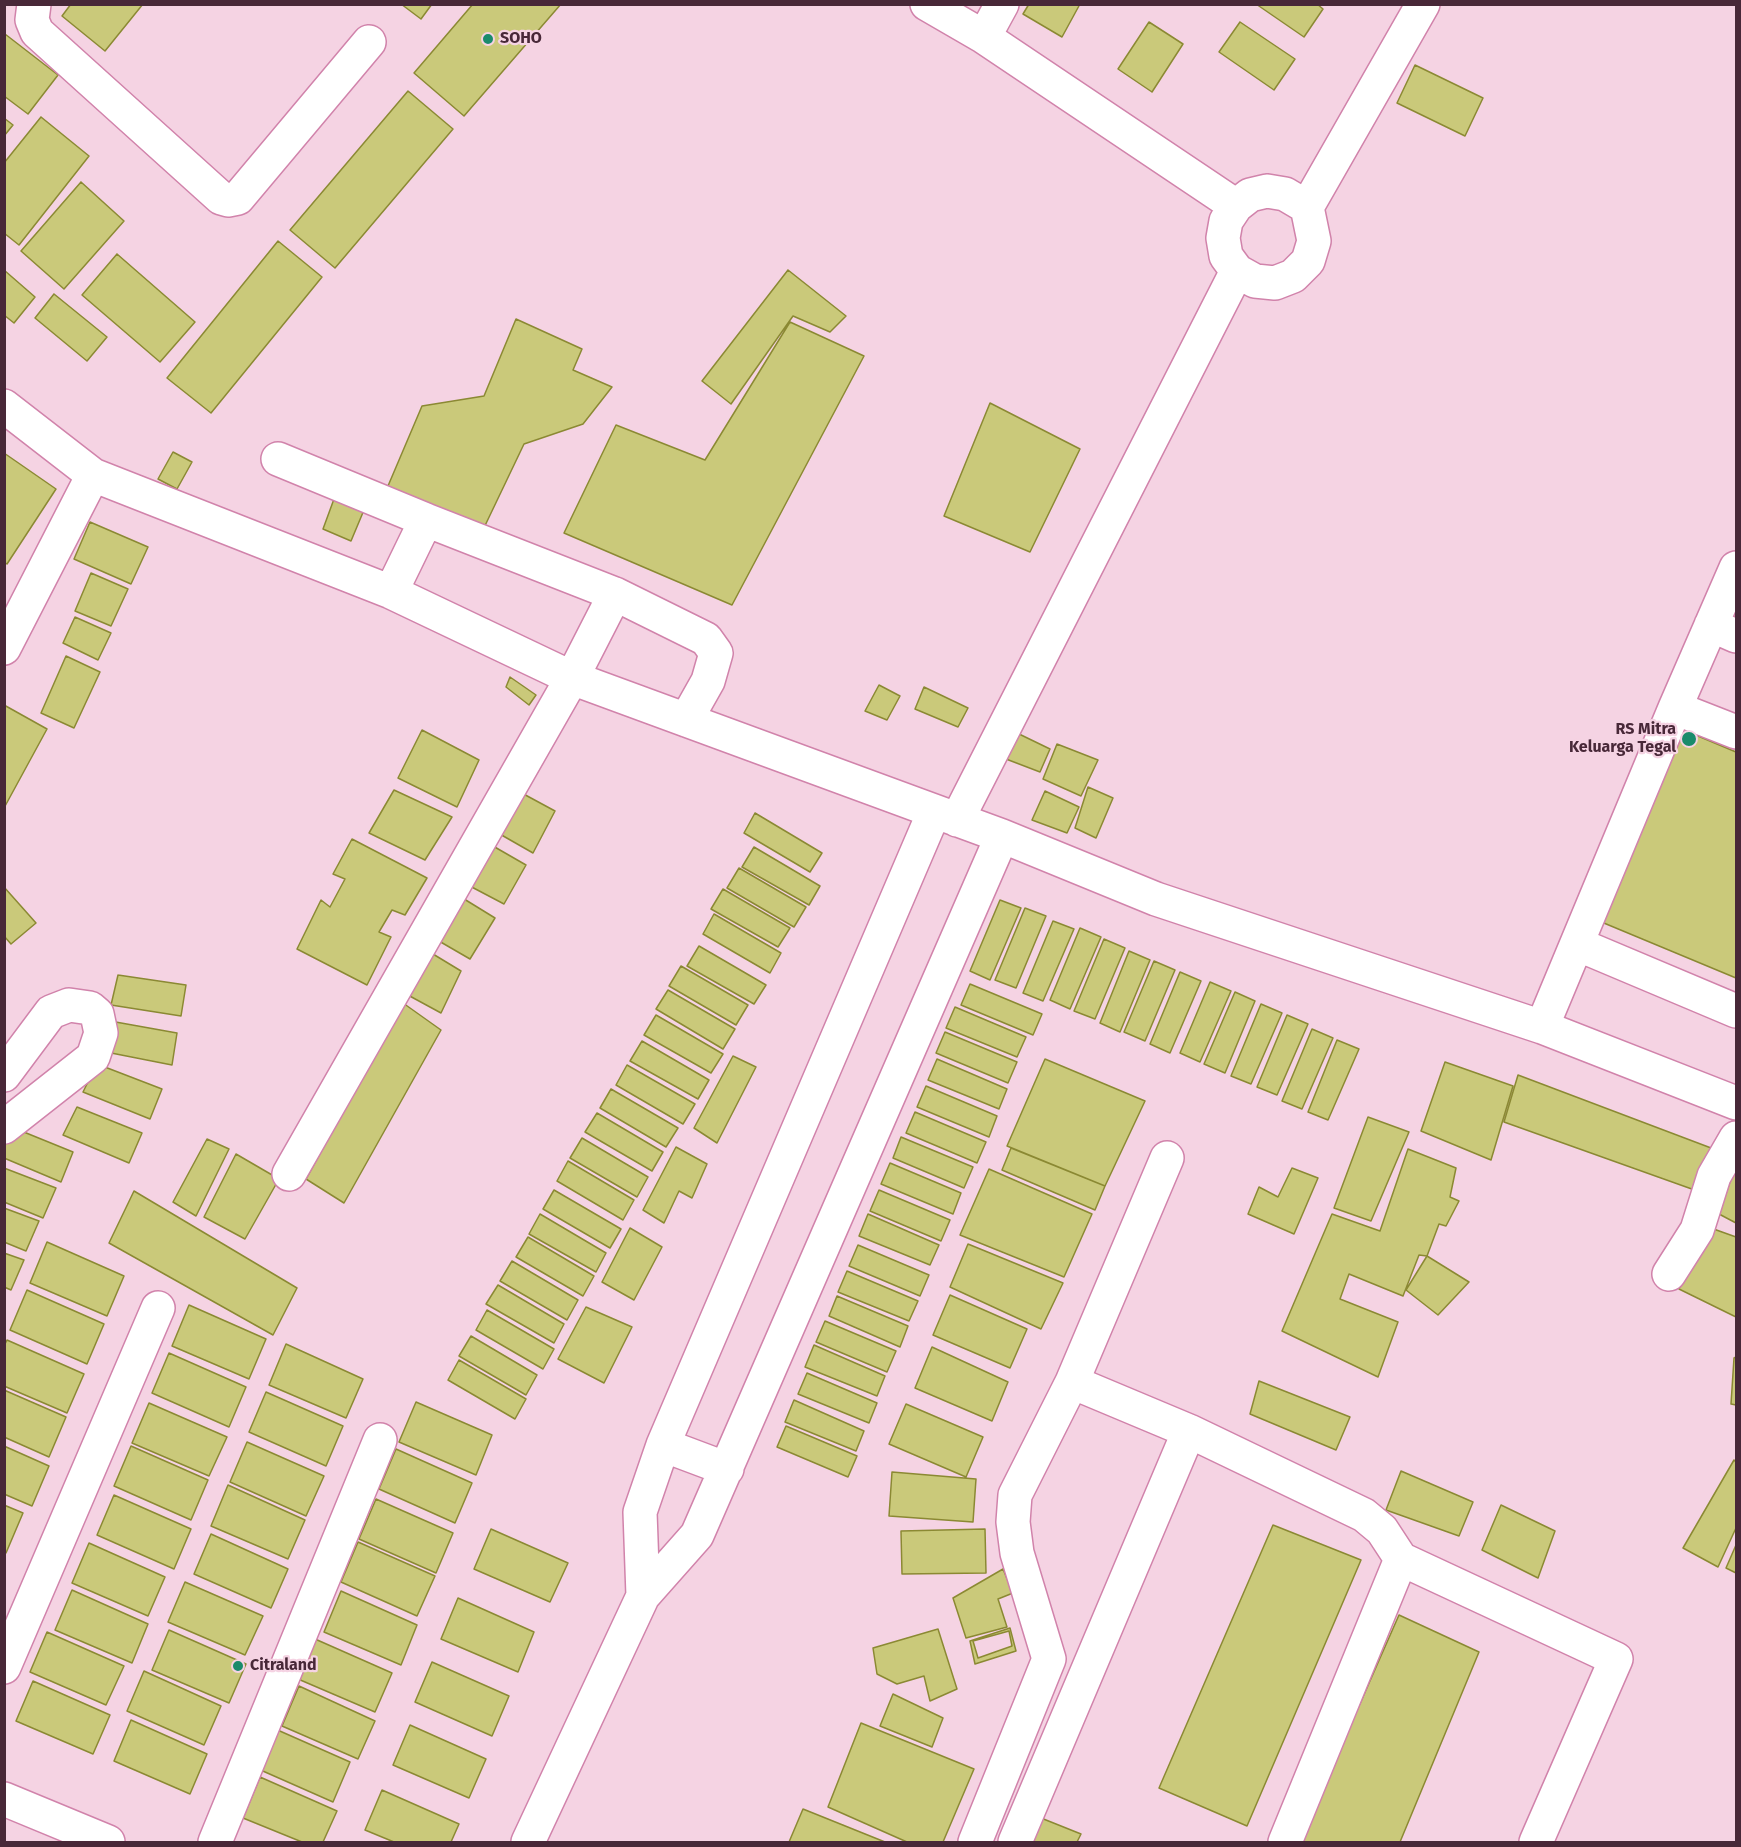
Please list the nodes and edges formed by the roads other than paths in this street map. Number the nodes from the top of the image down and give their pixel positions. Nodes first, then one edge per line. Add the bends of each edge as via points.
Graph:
1 (34, 4) edge
2 (927, 4) edge
3 (1002, 4) edge
4 (1423, 4) edge
5 (984, 37) junction
6 (369, 42) dead end
7 (1236, 206) junction
8 (1307, 207) junction
9 (1237, 271) junction
10 (4, 406) edge
11 (278, 459) dead end
12 (93, 475) junction
13 (426, 520) junction
14 (1737, 568) edge
15 (391, 592) junction
16 (615, 594) junction
17 (1724, 630) edge
18 (4, 648) edge
19 (572, 678) junction
20 (1675, 708) junction
21 (686, 720) junction
22 (1737, 732) edge
23 (945, 816) junction
24 (1002, 836) junction
25 (1577, 944) junction
26 (1737, 1011) edge
27 (1542, 1027) junction
28 (4, 1075) edge
29 (1737, 1103) edge
30 (4, 1127) edge
31 (1737, 1138) edge
32 (1167, 1158) dead end
33 (289, 1174) dead end
34 (1669, 1274) dead end
35 (158, 1308) dead end
36 (1072, 1382) junction
37 (1189, 1431) junction
38 (380, 1440) dead end
39 (663, 1446) junction
40 (726, 1469) junction
41 (1401, 1559) junction
42 (643, 1596) junction
43 (1050, 1659) junction
44 (4, 1667) edge
45 (1078, 1689) junction
46 (4, 1799) edge
47 (108, 1842) edge
48 (215, 1842) edge
49 (528, 1842) edge
50 (975, 1842) edge
51 (1015, 1842) edge
52 (1285, 1842) edge
53 (1536, 1842) edge

1 - 6 street via 32,20 37,32 221,198 228,200 238,198
2 - 5 street
3 - 5 street
4 - 8 street
5 - 7 street
7 - 8 street via 1250,195 1267,191 1285,194
7 - 9 street via 1226,221 1223,238 1226,256
8 - 9 street via 1314,241 1308,261 1293,276 1275,283 1255,281
9 - 23 street
10 - 12 street
11 - 13 street
12 - 15 street
12 - 18 street
13 - 15 street
13 - 16 street
14 - 17 street
15 - 19 street
16 - 19 street
16 - 21 street via 706,639 716,653 708,681
17 - 20 street
19 - 21 street
19 - 33 street
20 - 22 street
20 - 25 street
21 - 23 street
23 - 24 street
23 - 39 street
24 - 27 street via 1156,899
24 - 40 street
25 - 26 street
25 - 27 street
27 - 29 street
28 - 30 street via 51,1012 80,1005 97,1014 101,1034 93,1057
31 - 34 street via 1714,1176 1697,1230
32 - 36 street
35 - 44 street
36 - 37 street
36 - 43 street via 1015,1495 1017,1553
37 - 41 street via 1364,1515 1382,1530
37 - 45 street
38 - 48 street
39 - 40 street
39 - 42 street via 640,1512
40 - 42 street via 697,1534
41 - 52 street
41 - 53 street via 1616,1659
42 - 49 street
43 - 45 street
43 - 50 street
45 - 51 street
46 - 47 street

